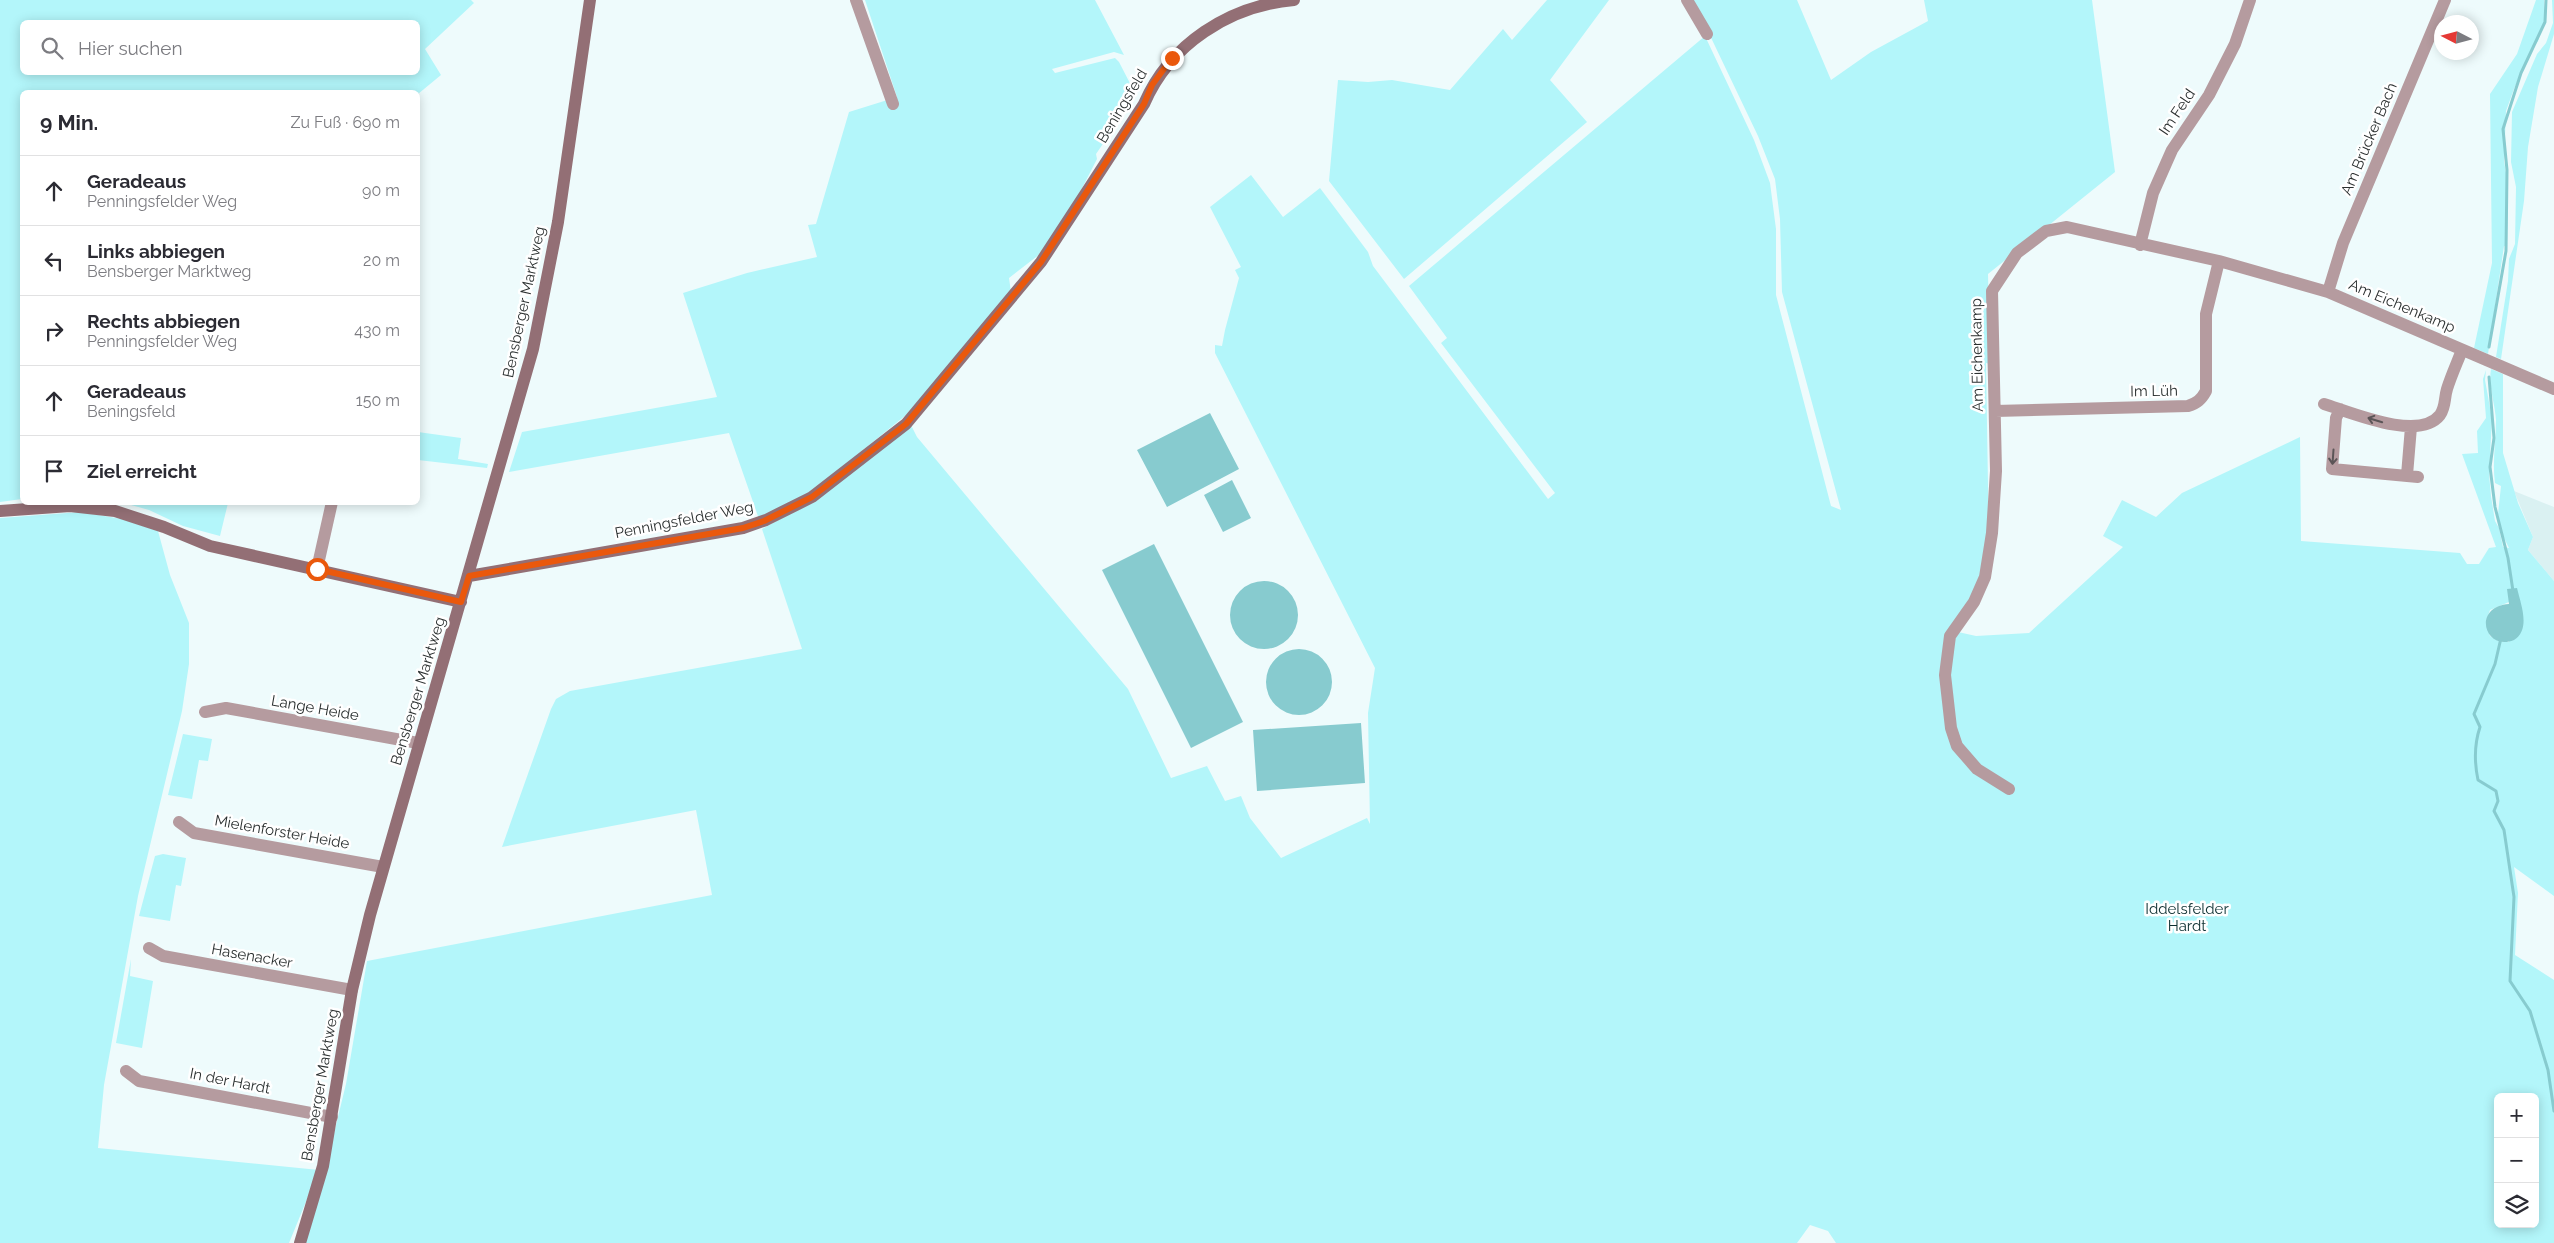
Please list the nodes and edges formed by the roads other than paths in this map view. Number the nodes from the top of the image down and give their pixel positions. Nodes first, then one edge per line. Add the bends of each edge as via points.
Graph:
1 (590, 0) edge
2 (856, 0) edge
3 (1294, 0) edge
4 (1688, 0) edge
5 (2250, 0) edge
6 (2444, 0) edge
7 (1706, 34) dead end
8 (893, 104) dead end
9 (2140, 245) junction
10 (2219, 261) junction
11 (1041, 262) joint
12 (2328, 292) junction
13 (2462, 350) junction
14 (2554, 389) edge
15 (2324, 404) dead end
16 (2340, 409) junction
17 (1995, 411) junction
18 (2411, 427) junction
19 (331, 505) edge
20 (0, 511) edge
21 (317, 569) junction
22 (469, 576) junction
23 (461, 602) junction
24 (205, 712) dead end
25 (418, 743) junction
26 (2009, 789) dead end
27 (179, 822) dead end
28 (383, 867) junction
29 (149, 948) dead end
30 (352, 990) junction
31 (126, 1071) dead end
32 (332, 1117) junction
33 (300, 1243) edge

1 - 22 street, Bensberger Marktweg via 546,290 534,349
2 - 8 street
3 - 11 street, Beningsfeld via 1247,9 1218,22 1172,58
4 - 7 street
5 - 9 street, Im Feld via 2235,44 2209,95 2172,150 2153,194
6 - 12 street, Am Brücker Bach via 2343,243
9 - 10 street, Am Eichenkamp
9 - 17 street, Am Eichenkamp via 2067,227 2046,230 2017,253 1992,291
10 - 12 street, Am Eichenkamp
10 - 17 street, Im Lüh via 2206,314 2206,391 2195,404
11 - 22 street, Penningsfelder Weg via 906,424 812,497 743,528
12 - 13 street, Am Eichenkamp
13 - 14 street, Am Eichenkamp
13 - 18 street via 2439,416 2427,424
15 - 16 street
18 -> 16 street via 2388,424
16 -> 18 street via 2336,418 2332,469 2412,476
17 - 26 street, Am Eichenkamp via 1995,490 1986,577 1974,602 1950,636 1945,675 1951,728 1957,746 1977,769
19 - 21 street
20 - 21 street via 58,506 115,511 210,546
21 - 23 street
22 - 23 street, Bensberger Marktweg
23 - 25 street, Bensberger Marktweg
24 - 25 street, Lange Heide via 226,708
25 - 28 street, Bensberger Marktweg
27 - 28 street, Mielenforster Heide via 194,833
28 - 30 street, Bensberger Marktweg
29 - 30 street, Hasenacker via 163,956
30 - 32 street, Bensberger Marktweg
31 - 32 street, In der Hardt via 139,1081
32 - 33 street, Bensberger Marktweg via 322,1169

